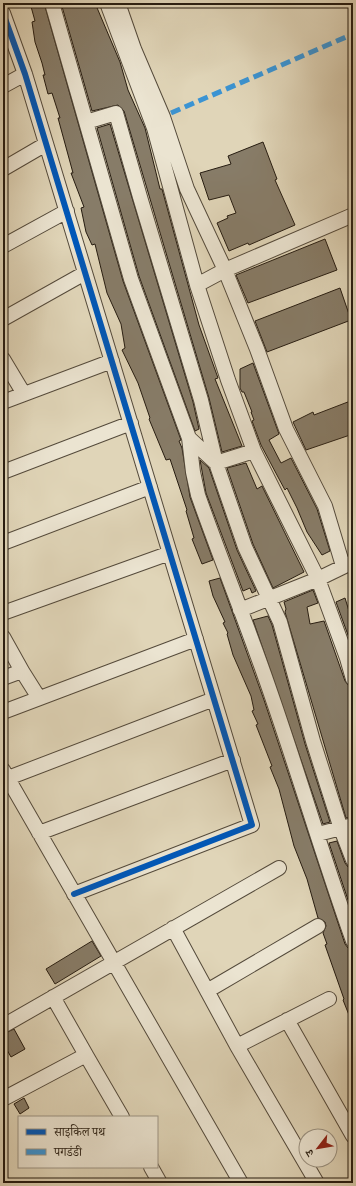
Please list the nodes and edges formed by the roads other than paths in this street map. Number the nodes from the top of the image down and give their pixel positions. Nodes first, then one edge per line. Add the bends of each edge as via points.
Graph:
1 (52, 3) edge
2 (107, 3) edge
3 (118, 3) edge
4 (3, 13) edge
5 (25, 74) junction
6 (3, 86) edge
7 (86, 122) junction
8 (46, 144) junction
9 (3, 169) edge
10 (67, 211) junction
11 (353, 215) edge
12 (3, 246) edge
13 (225, 270) junction
14 (85, 273) junction
15 (197, 285) junction
16 (3, 319) edge
17 (3, 359) edge
18 (112, 361) junction
19 (24, 394) junction
20 (3, 402) edge
21 (131, 423) junction
22 (189, 438) junction
23 (254, 451) junction
24 (216, 463) junction
25 (3, 472) edge
26 (150, 487) junction
27 (3, 543) edge
28 (170, 553) junction
29 (348, 564) edge
30 (318, 579) junction
31 (269, 599) junction
32 (240, 610) junction
33 (3, 613) edge
34 (3, 637) edge
35 (196, 639) junction
36 (350, 657) edge
37 (22, 671) junction
38 (3, 678) edge
39 (353, 679) edge
40 (39, 698) junction
41 (214, 699) junction
42 (3, 712) edge
43 (233, 760) junction
44 (5, 774) edge
45 (347, 827) edge
46 (39, 833) junction
47 (318, 834) junction
48 (353, 860) edge
49 (279, 868) dead end
50 (74, 894) junction
51 (318, 926) dead end
52 (172, 928) junction
53 (353, 941) edge
54 (112, 962) junction
55 (207, 990) junction
56 (53, 997) junction
57 (329, 999) dead end
58 (286, 1020) junction
59 (3, 1026) edge
60 (237, 1046) junction
61 (86, 1055) junction
62 (3, 1099) edge
63 (121, 1116) edge
64 (353, 1136) edge
65 (152, 1168) edge
66 (160, 1183) edge
67 (241, 1183) edge
68 (317, 1183) edge

1 - 7 street
2 - 15 street via 154,128
3 - 13 street via 134,49 163,117 187,189
4 - 5 street
5 - 6 street
5 - 8 street
7 - 22 street via 131,279
7 - 24 street via 116,112 201,400
8 - 9 street
8 - 10 street
10 - 12 street
10 - 14 street
11 - 13 street
13 - 15 street
13 - 29 street via 258,349 286,429 325,506
14 - 16 street
14 - 18 street
15 - 23 street
17 - 19 street
18 - 19 street
18 - 21 street
19 - 20 street
21 - 25 street
21 - 26 street
22 - 24 street
22 - 32 street via 198,495
23 - 24 street
23 - 30 street
24 - 31 street via 245,547
26 - 27 street
26 - 28 street
28 - 33 street
28 - 35 street
29 - 30 street
30 - 31 street
30 - 36 street
31 - 32 street
31 - 45 street via 280,622 313,741
32 - 47 street
34 - 37 street
35 - 40 street
35 - 41 street
36 - 39 street
37 - 38 street
37 - 40 street
40 - 42 street
41 - 43 street
41 - 44 street
43 - 46 street
43 - 50 street via 252,825
44 - 46 street
45 - 47 street
45 - 48 street
46 - 50 street
47 - 53 street via 327,868
49 - 52 street
50 - 54 street
51 - 55 street
52 - 54 street
52 - 55 street
54 - 56 street
54 - 67 street
55 - 60 street
56 - 59 street
56 - 61 street
57 - 58 street
58 - 60 street
58 - 64 street
60 - 68 street
61 - 62 street
61 - 63 street
65 - 66 street

